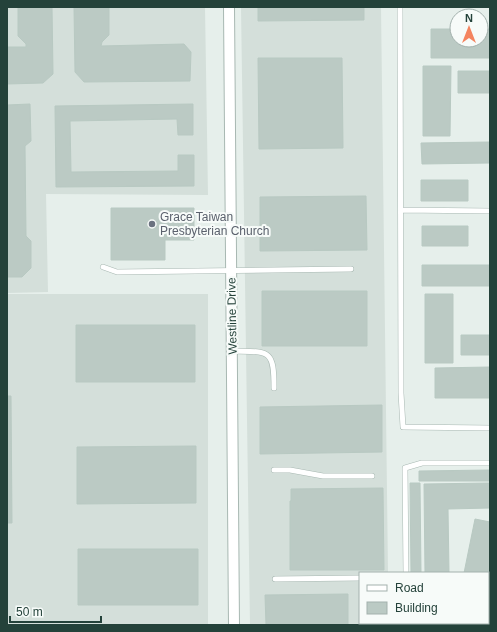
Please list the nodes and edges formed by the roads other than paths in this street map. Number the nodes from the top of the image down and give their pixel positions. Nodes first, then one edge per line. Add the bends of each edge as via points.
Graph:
1 (229, 7) edge
2 (400, 7) edge
3 (401, 210) junction
4 (490, 211) edge
5 (103, 267) dead end
6 (351, 269) dead end
7 (231, 270) junction
8 (232, 351) junction
9 (274, 388) dead end
10 (490, 428) edge
11 (490, 463) edge
12 (274, 470) dead end
13 (372, 476) dead end
14 (406, 572) edge
15 (275, 578) dead end
16 (359, 578) edge
17 (234, 625) edge

1 - 7 street, Westline Drive
2 - 3 lane
3 - 4 lane
3 - 10 lane via 403,427
5 - 7 lane via 117,272
6 - 7 lane
7 - 8 street, Westline Drive
8 - 9 lane via 262,352 268,355 273,361
8 - 17 street, Westline Drive
11 - 14 lane via 422,463 405,468
12 - 13 lane via 323,476
15 - 16 lane

